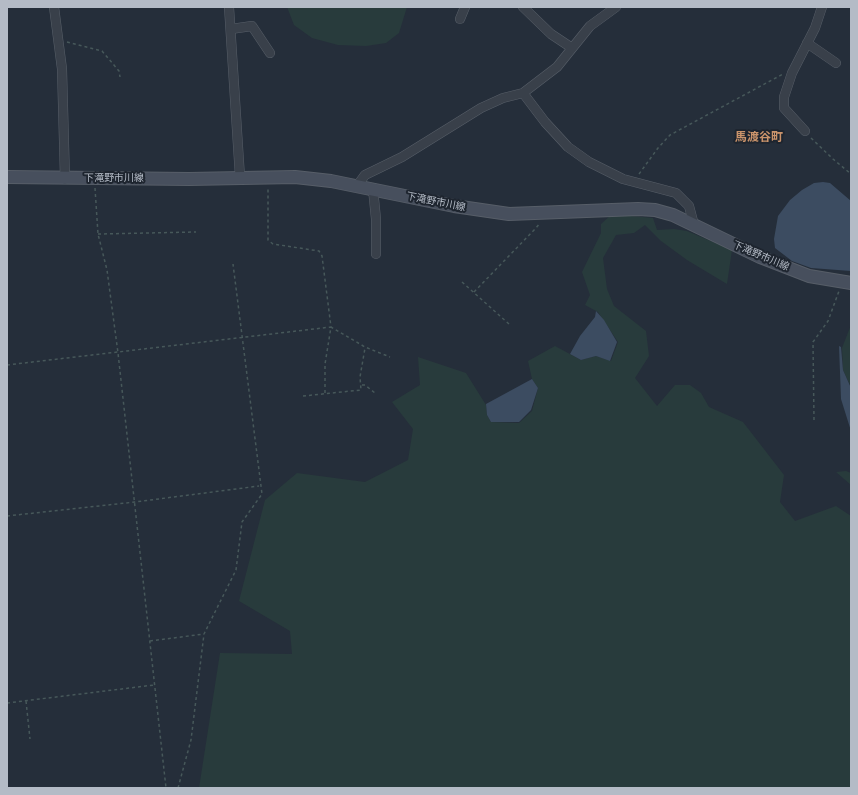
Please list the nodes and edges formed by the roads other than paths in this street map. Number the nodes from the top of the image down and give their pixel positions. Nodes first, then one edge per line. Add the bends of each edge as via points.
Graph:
1 (54, 7) edge
2 (229, 7) edge
3 (465, 7) edge
4 (523, 7) edge
5 (616, 7) edge
6 (822, 7) edge
7 (460, 18) dead end
8 (231, 29) junction
9 (807, 43) junction
10 (572, 48) junction
11 (270, 53) dead end
12 (836, 63) dead end
13 (523, 93) junction
14 (805, 131) road end
15 (7, 177) edge
16 (240, 177) junction
17 (65, 178) junction
18 (356, 186) junction
19 (373, 189) junction
20 (694, 225) junction
21 (376, 254) dead end
22 (847, 282) edge

1 - 17 street via 62,69
2 - 8 street
3 - 7 street
4 - 10 street via 551,34
5 - 10 street via 590,26
6 - 9 street
8 - 11 street via 252,26
8 - 16 street
9 - 12 street
9 - 14 street via 793,72 783,104
10 - 13 street via 557,67
13 - 18 street via 503,98 481,108 402,157 365,176
13 - 20 street via 568,147 589,162 634,183 676,193 689,206
15 - 17 main road, 下滝野市川線
16 - 17 main road, 下滝野市川線
16 - 18 main road, 下滝野市川線 via 331,181
18 - 19 main road, 下滝野市川線
19 - 20 main road, 下滝野市川線 via 454,206 509,214 655,210
19 - 21 street
20 - 22 main road, 下滝野市川線 via 802,274

